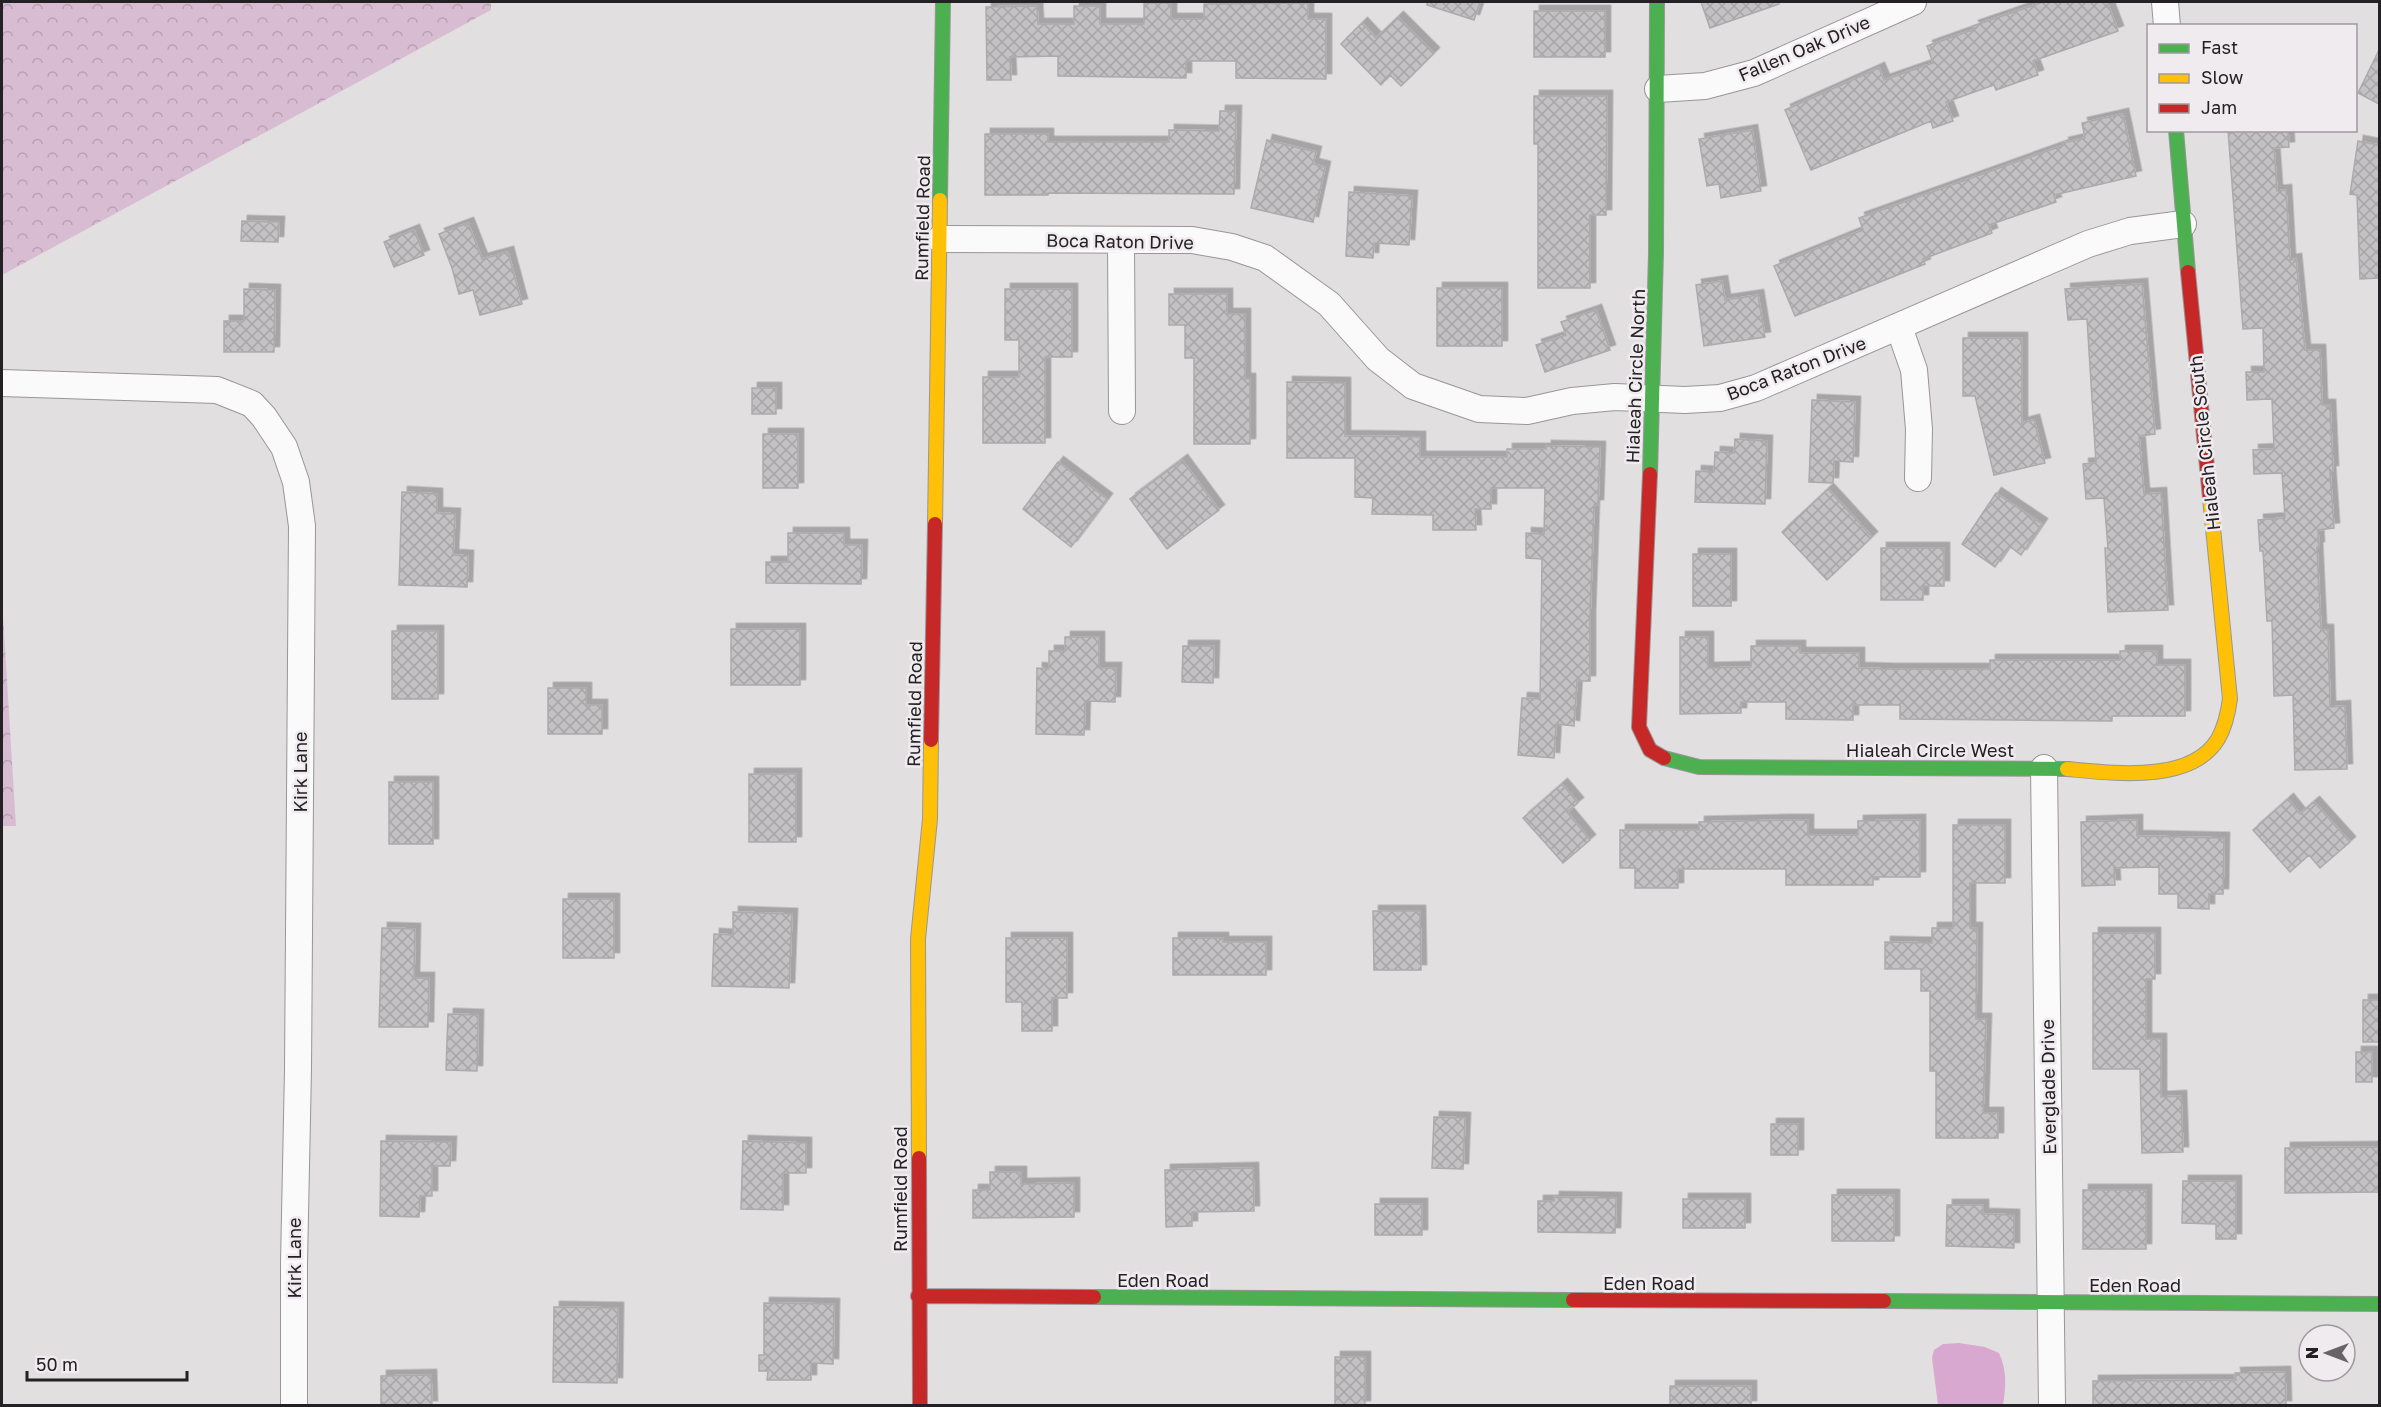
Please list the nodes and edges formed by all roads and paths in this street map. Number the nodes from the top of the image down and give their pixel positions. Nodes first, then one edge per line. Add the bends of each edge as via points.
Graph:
1 (943, 2) edge
2 (1657, 2) edge
3 (1913, 2) edge
4 (2165, 2) edge
5 (2168, 24) edge
6 (1658, 89) junction
7 (2176, 132) edge
8 (2182, 224) junction
9 (940, 239) junction
10 (1120, 240) junction
11 (1899, 327) junction
12 (2, 383) edge
13 (1653, 398) junction
14 (1122, 411) dead end
15 (1918, 478) dead end
16 (1650, 750) joint
17 (2210, 751) joint
18 (2044, 768) junction
19 (918, 1296) junction
20 (2050, 1303) junction
21 (2379, 1304) edge
22 (294, 1406) edge
23 (920, 1406) edge
24 (2052, 1406) edge

1 - 9 street, Rumfield Road
2 - 6 street, Hialeah Circle North
3 - 6 street, Fallen Oak Drive via 1754,73 1706,86
4 - 5 street
6 - 13 street, Hialeah Circle North
7 - 8 street, Hialeah Circle South
8 - 11 street, Boca Raton Drive via 2130,231 2088,244
8 - 17 street, Hialeah Circle South via 2230,699 2225,726
9 - 10 street, Boca Raton Drive
9 - 19 street, Rumfield Road via 930,819 918,939
10 - 13 street, Boca Raton Drive via 1192,240 1265,258 1329,304 1378,359 1413,386 1479,409 1527,411 1572,401
10 - 14 street
11 - 13 street, Boca Raton Drive via 1756,388 1720,398
11 - 15 street via 1914,370
12 - 22 street, Kirk Lane via 216,390 252,404 264,417 284,447 296,482 302,536
13 - 16 street, Hialeah Circle North via 1640,690 1640,728
16 - 18 street, Hialeah Circle West via 1670,761 1700,767
17 - 18 street, Hialeah Circle West via 2184,765 2154,772
18 - 20 street, Everglade Drive
19 - 20 street, Eden Road
19 - 23 street, Rumfield Road
20 - 21 street, Eden Road
20 - 24 street, Everglade Drive

